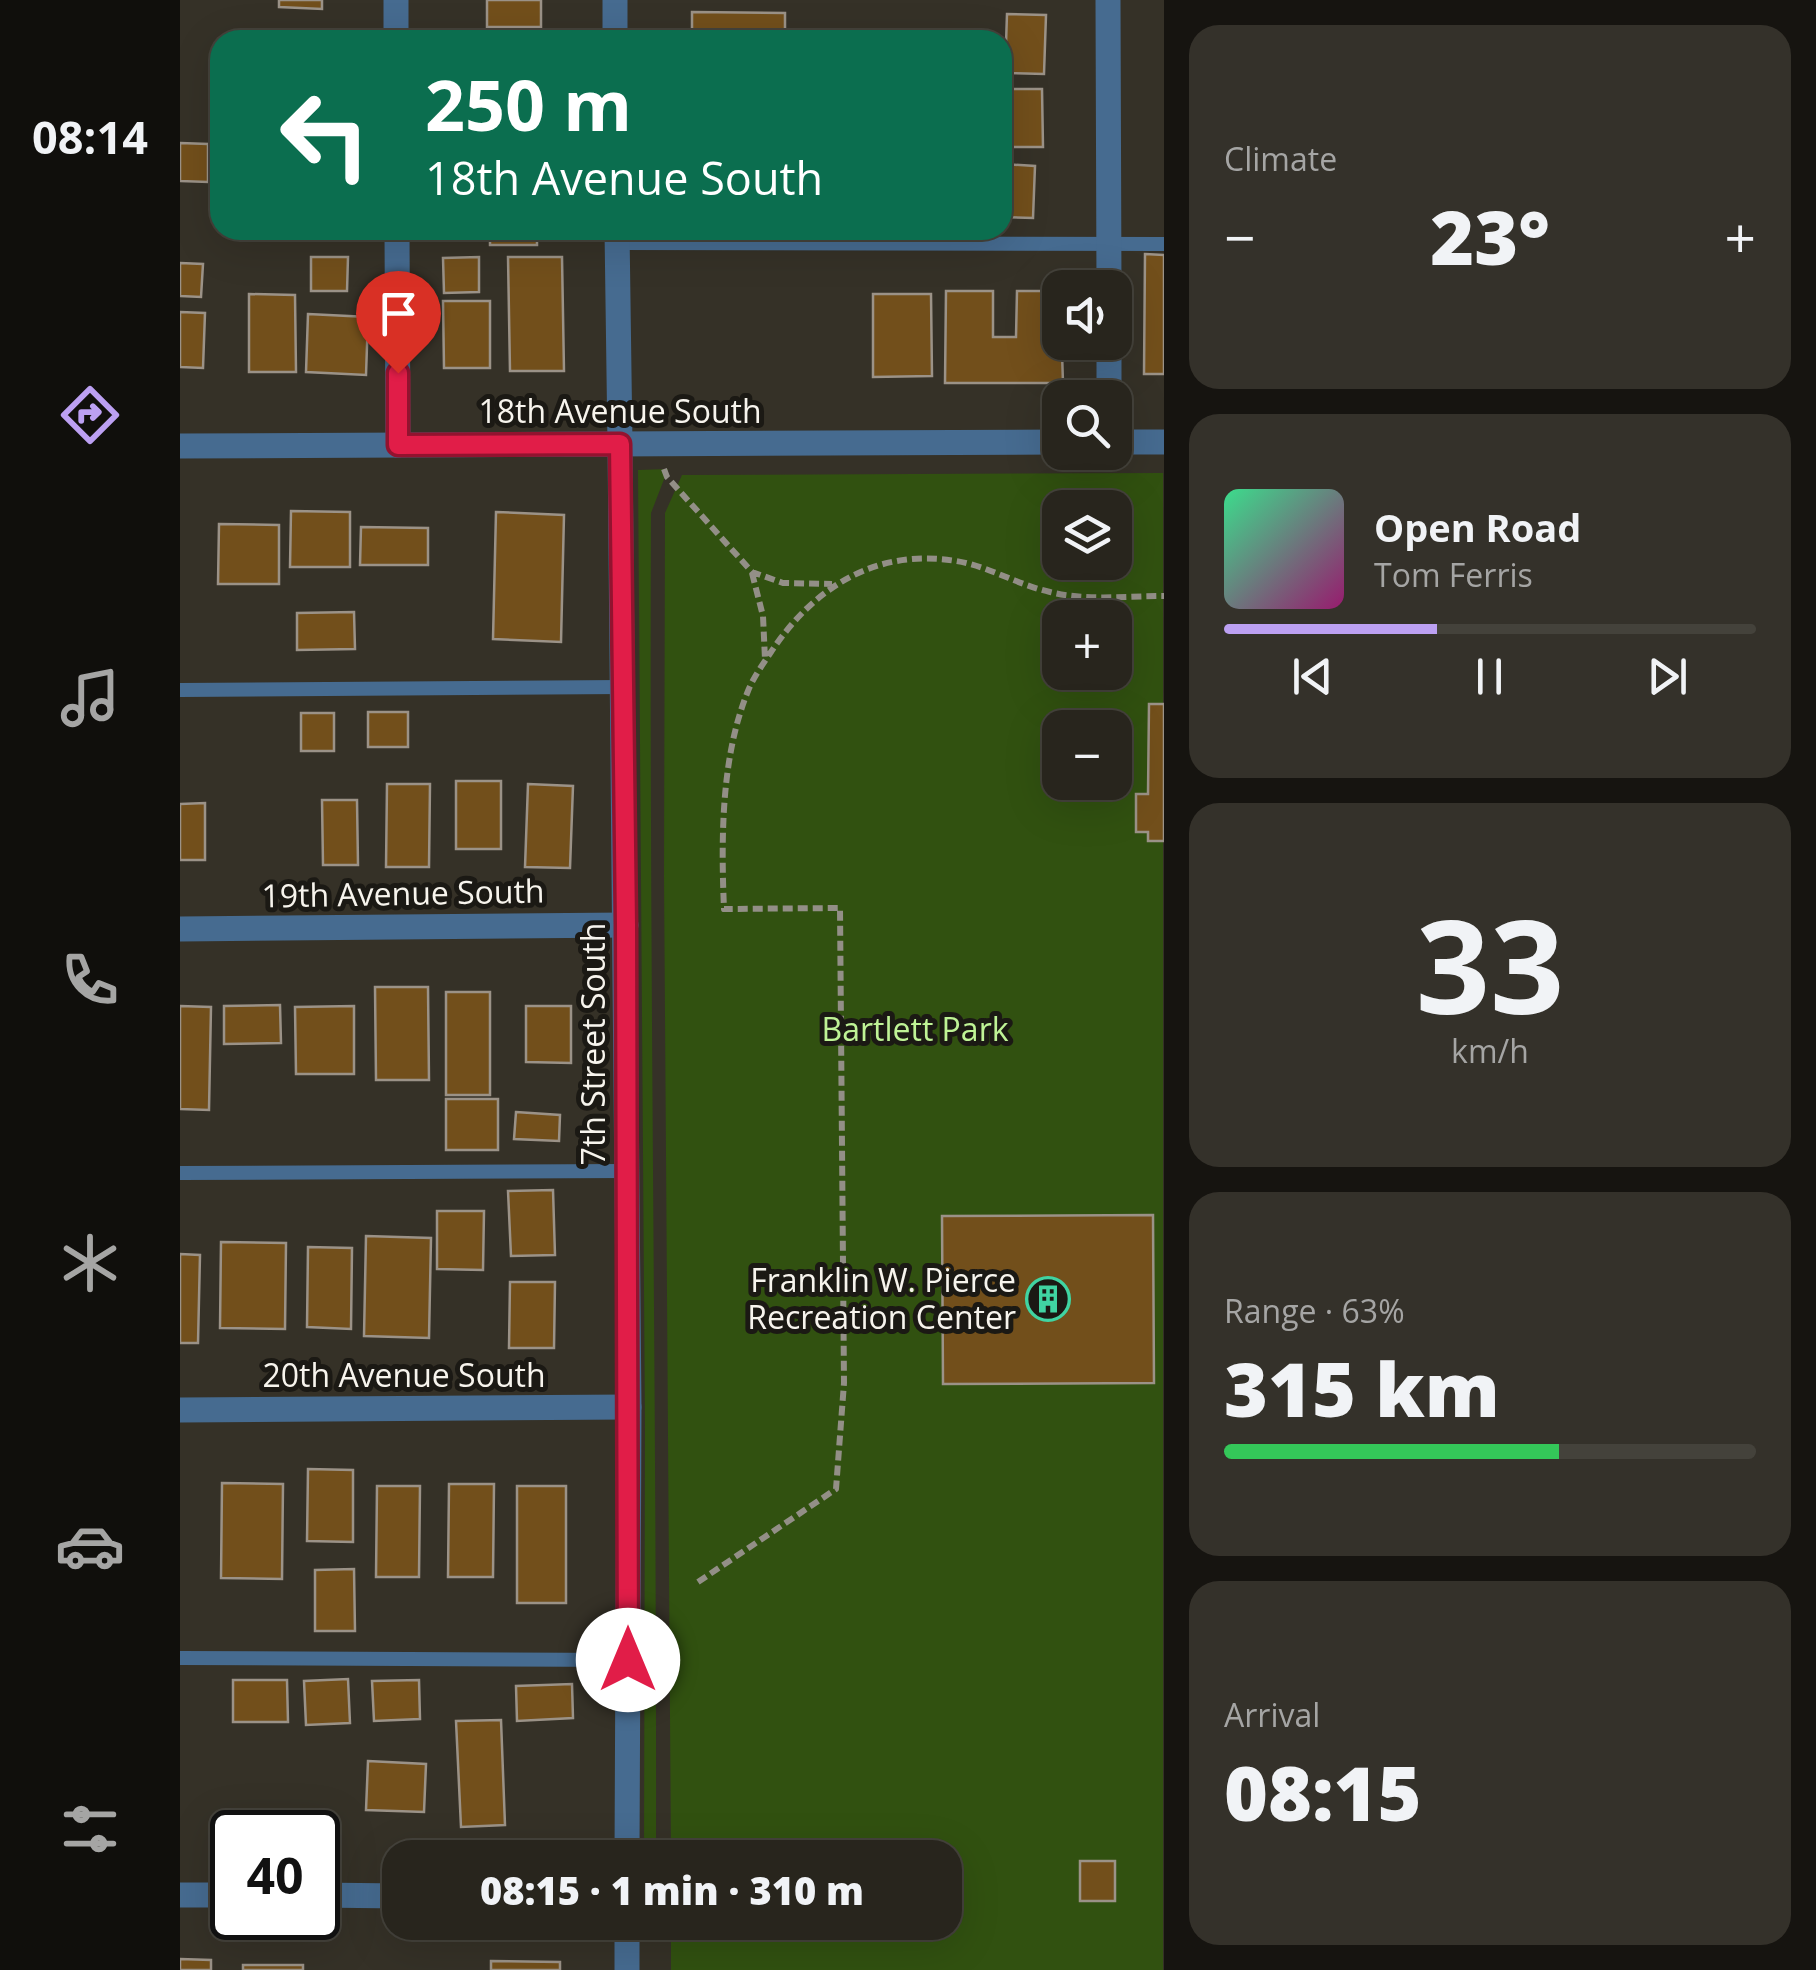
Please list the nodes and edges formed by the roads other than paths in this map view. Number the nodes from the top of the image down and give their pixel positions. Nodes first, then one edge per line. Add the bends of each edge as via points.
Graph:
1 (396, 0) edge
2 (614, 0) edge
3 (1108, 0) edge
4 (396, 30) edge
5 (615, 30) edge
6 (397, 240) edge
7 (617, 240) edge
8 (863, 240) edge
9 (1109, 244) junction
10 (1164, 244) edge
11 (1109, 270) edge
12 (1042, 442) edge
13 (1132, 442) edge
14 (1164, 442) edge
15 (620, 444) junction
16 (398, 445) junction
17 (180, 446) edge
18 (622, 687) junction
19 (180, 690) edge
20 (626, 924) junction
21 (180, 929) edge
22 (627, 1172) junction
23 (180, 1173) edge
24 (629, 1407) junction
25 (180, 1410) edge
26 (180, 1658) edge
27 (628, 1660) junction
28 (627, 1840) edge
29 (180, 1895) edge
30 (210, 1895) edge
31 (340, 1896) edge
32 (382, 1896) edge
33 (627, 1940) edge
34 (627, 1970) edge

1 - 4 street
2 - 5 street
3 - 9 street
6 - 16 street
7 - 15 street, 7th Street South
8 - 9 lane
9 - 10 lane
9 - 11 street
12 - 15 street, 18th Avenue South
13 - 14 street
15 - 16 street, 18th Avenue South
15 - 18 street, 7th Street South
16 - 17 street, 18th Avenue South
18 - 19 lane
18 - 20 street, 7th Street South
20 - 21 street, 19th Avenue South
20 - 22 street, 7th Street South
22 - 23 lane
22 - 24 street, 7th Street South
24 - 25 street, 20th Avenue South
24 - 27 street, 7th Street South
26 - 27 lane
27 - 28 street, 7th Street South
29 - 30 street
31 - 32 street
33 - 34 street

